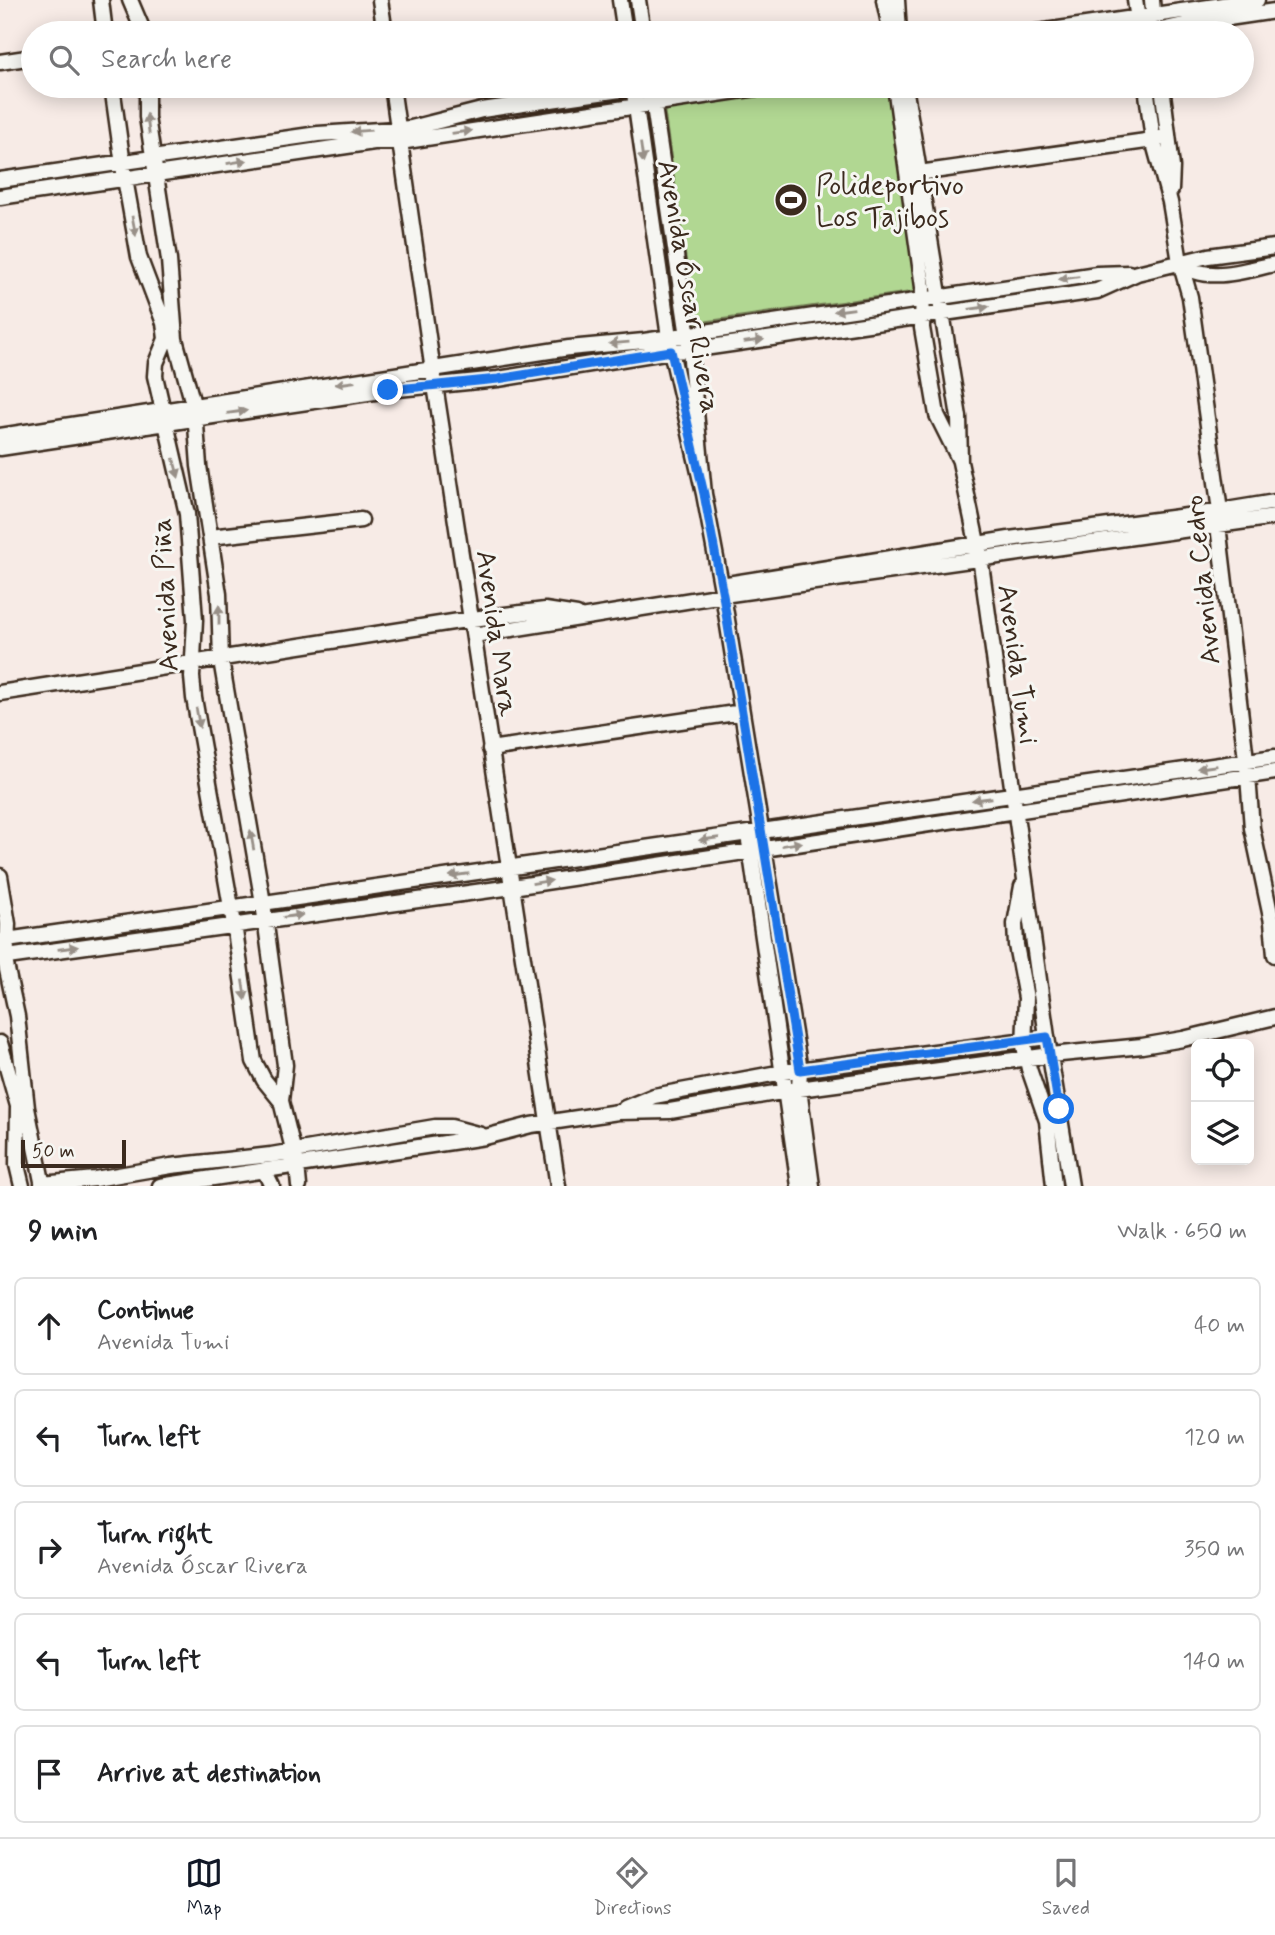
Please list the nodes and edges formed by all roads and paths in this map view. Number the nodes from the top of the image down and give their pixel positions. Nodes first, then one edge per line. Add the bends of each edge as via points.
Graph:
1 (101, 0) edge
2 (130, 0) edge
3 (380, 0) edge
4 (620, 0) edge
5 (638, 0) edge
6 (884, 0) edge
7 (897, 0) edge
8 (1135, 0) edge
9 (1152, 0) edge
10 (1257, 0) edge
11 (1275, 11) edge
12 (1153, 15) junction
13 (1138, 18) junction
14 (104, 21) edge
15 (139, 21) edge
16 (383, 21) edge
17 (623, 21) edge
18 (641, 21) edge
19 (888, 21) edge
20 (898, 21) edge
21 (1117, 21) edge
22 (1138, 21) edge
23 (1153, 21) edge
24 (1208, 21) edge
25 (21, 59) edge
26 (0, 62) edge
27 (114, 98) edge
28 (146, 98) edge
29 (394, 98) edge
30 (561, 98) edge
31 (637, 98) edge
32 (649, 98) edge
33 (692, 98) edge
34 (898, 98) edge
35 (906, 98) edge
36 (1148, 98) edge
37 (1163, 98) edge
38 (653, 104) junction
39 (635, 107) junction
40 (399, 135) junction
41 (1168, 136) junction
42 (1153, 140) junction
43 (153, 159) junction
44 (123, 163) junction
45 (914, 174) junction
46 (156, 175) junction
47 (125, 179) junction
48 (0, 180) edge
49 (0, 197) edge
50 (1170, 202) junction
51 (1275, 247) edge
52 (1180, 262) junction
53 (1275, 264) edge
54 (1137, 273) junction
55 (940, 296) junction
56 (923, 298) junction
57 (943, 313) junction
58 (921, 316) junction
59 (688, 334) junction
60 (670, 344) junction
61 (690, 350) junction
62 (433, 370) junction
63 (435, 385) junction
64 (195, 412) junction
65 (163, 416) junction
66 (0, 436) edge
67 (0, 448) edge
68 (960, 462) junction
69 (704, 494) junction
70 (1275, 502) edge
71 (1275, 517) edge
72 (1219, 518) junction
73 (361, 520) dead end
74 (210, 537) junction
75 (978, 551) junction
76 (722, 590) junction
77 (591, 616) junction
78 (472, 619) junction
79 (474, 635) junction
80 (220, 660) junction
81 (193, 664) junction
82 (0, 693) edge
83 (741, 712) junction
84 (490, 749) junction
85 (1275, 757) edge
86 (1247, 769) junction
87 (1275, 772) edge
88 (1013, 795) junction
89 (1015, 810) junction
90 (754, 832) junction
91 (758, 849) junction
92 (508, 868) junction
93 (1024, 874) junction
94 (0, 876) edge
95 (512, 887) junction
96 (263, 903) junction
97 (230, 908) junction
98 (265, 920) junction
99 (234, 925) junction
100 (4, 940) edge
101 (1275, 955) edge
102 (3, 958) edge
103 (1275, 1017) edge
104 (1047, 1037) junction
105 (1024, 1040) junction
106 (0, 1043) edge
107 (1051, 1055) junction
108 (1027, 1058) junction
109 (800, 1070) junction
110 (783, 1072) junction
111 (3, 1073) edge
112 (792, 1091) junction
113 (281, 1101) junction
114 (618, 1112) junction
115 (550, 1122) junction
116 (295, 1158) junction
117 (264, 1170) junction
118 (43, 1185) edge
119 (22, 1186) edge
120 (160, 1186) edge
121 (272, 1186) edge
122 (299, 1186) edge
123 (558, 1186) edge
124 (799, 1186) edge
125 (812, 1186) edge
126 (1055, 1186) edge
127 (1071, 1186) edge

1 - 14 street
2 - 15 street
3 - 16 street
4 - 17 street
5 - 18 street
6 - 19 street
7 - 20 street
8 - 13 street
9 - 12 street
10 - 12 street
11 - 24 street
12 - 13 street
12 - 23 street
13 - 21 street
13 - 22 street
25 - 26 street
27 - 44 street, Avenida Piña
43 -> 28 street, Avenida Piña
29 - 40 street, Avenida Mara
30 - 40 street via 482,110
31 - 39 street, Avenida Óscar Rivera
32 - 38 street, Avenida Óscar Rivera
33 - 38 street
34 - 45 street, Avenida Tumi
35 - 45 street, Avenida Tumi
36 - 42 street, Avenida Cedro
37 - 41 street, Avenida Cedro
38 - 39 street
38 - 59 street, Avenida Óscar Rivera
40 -> 39 street
39 -> 60 street, Avenida Óscar Rivera
40 -> 43 street via 318,135
46 -> 40 street
40 - 62 street, Avenida Mara
41 - 42 street
41 - 50 street, Avenida Cedro
42 - 45 street
42 - 50 street, Avenida Cedro
43 - 44 street
43 - 46 street, Avenida Piña
44 - 47 street, Avenida Piña
44 - 48 street
45 - 55 street, Avenida Tumi
45 - 56 street, Avenida Tumi
46 - 47 street
46 - 64 street, Avenida Piña via 175,339
47 - 49 street
47 -> 65 street, Avenida Piña via 139,257 165,331 155,376
50 - 52 street, Avenida Cedro
51 - 52 street
52 - 53 street via 1191,272 1226,274
52 - 54 street
52 - 72 street, Avenida Cedro via 1190,297
54 -> 55 street via 1097,274
57 -> 54 street via 1097,291
55 - 56 street
55 - 57 street, Avenida Tumi
56 - 58 street, Avenida Tumi
56 -> 59 street
57 - 58 street
57 - 68 street, Avenida Tumi via 959,417
61 -> 58 street
58 - 68 street, Avenida Tumi via 937,415
59 - 60 street
59 - 61 street, Avenida Óscar Rivera
60 - 61 street
60 -> 62 street via 569,348
60 - 63 street via 498,379
60 - 69 street, Avenida Óscar Rivera
61 - 69 street, Avenida Óscar Rivera
62 - 63 street, Avenida Mara
62 -> 64 street
64 -> 63 street
63 - 78 street, Avenida Mara
64 - 65 street
64 - 74 street, Avenida Piña
65 - 66 street
65 - 67 street
65 -> 81 street, Avenida Piña via 187,514 195,620
68 - 75 street, Avenida Tumi
69 - 76 street, Avenida Óscar Rivera
70 - 72 street
71 - 72 street
72 - 75 street
72 - 86 street, Avenida Cedro
73 - 74 street
80 -> 74 street, Avenida Piña via 219,594
75 - 76 street
75 - 88 street, Avenida Tumi
76 - 77 street
76 - 83 street, Avenida Óscar Rivera
77 - 78 street via 545,610
77 - 79 street
78 - 79 street, Avenida Mara
78 - 80 street
79 - 84 street, Avenida Mara
80 - 81 street
96 -> 80 street, Avenida Piña
81 - 82 street
81 -> 97 street, Avenida Piña via 194,698
83 - 84 street
83 - 90 street, Avenida Óscar Rivera via 756,803
84 - 92 street, Avenida Mara
85 - 86 street
86 - 87 street
86 -> 88 street
86 - 89 street
86 - 101 street, Avenida Cedro via 1252,828
88 - 89 street, Avenida Tumi
88 -> 90 street
91 -> 89 street
89 - 93 street, Avenida Tumi
90 - 91 street, Avenida Óscar Rivera
90 -> 92 street
95 -> 91 street
91 - 109 street, Avenida Óscar Rivera
91 - 110 street, Avenida Óscar Rivera
92 - 95 street, Avenida Mara
92 -> 96 street
93 - 104 street, Avenida Tumi
93 - 105 street, Avenida Tumi via 1015,923 1026,998
94 - 100 street via 8,924
98 -> 95 street
95 - 115 street, Avenida Mara
96 - 97 street
96 - 98 street, Avenida Piña
97 - 99 street, Avenida Piña
97 - 100 street
98 - 99 street
98 - 113 street, Avenida Piña via 285,1065
102 -> 99 street
99 -> 113 street, Avenida Piña via 254,1061
100 - 102 street
102 - 118 street via 17,1016 27,1108
103 - 107 street via 1183,1039
104 - 105 street
104 - 107 street, Avenida Tumi
105 - 108 street, Avenida Tumi
105 - 109 street
106 - 111 street
107 - 108 street
107 - 127 street, Avenida Tumi
108 - 112 street
108 - 126 street, Avenida Tumi via 1047,1121
109 - 110 street
109 - 112 street, Avenida Óscar Rivera
110 - 112 street, Avenida Óscar Rivera
110 - 114 street via 654,1096
111 - 119 street via 18,1106 17,1165
112 - 114 street via 670,1111
112 - 124 street, Avenida Óscar Rivera
112 - 125 street, Avenida Óscar Rivera
113 - 116 street, Avenida Piña
114 - 115 street
115 - 116 street via 485,1137 435,1127
115 - 123 street, Avenida Mara
116 - 117 street
116 - 118 street
116 - 122 street, Avenida Piña
117 - 120 street
117 - 121 street

